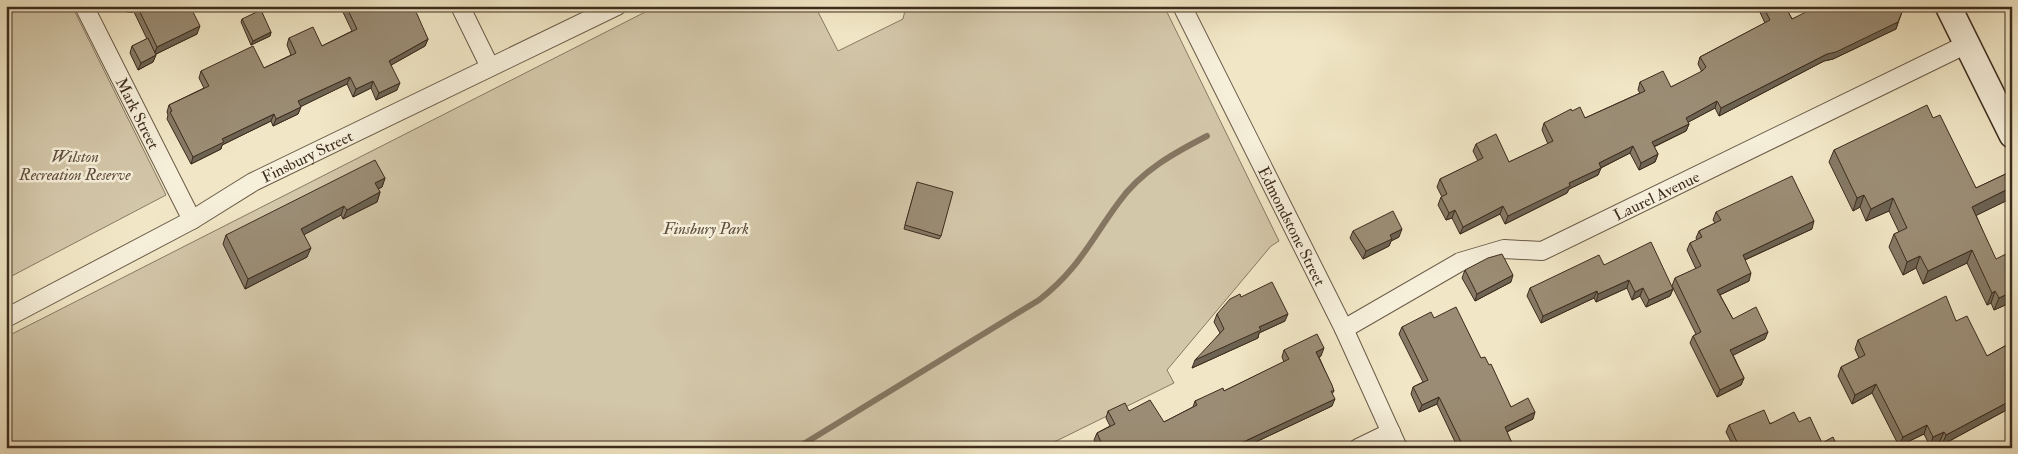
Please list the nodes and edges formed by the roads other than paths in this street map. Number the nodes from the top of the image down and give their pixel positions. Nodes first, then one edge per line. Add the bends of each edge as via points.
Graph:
1 (84, 6) edge
2 (460, 6) edge
3 (617, 6) edge
4 (1182, 6) edge
5 (1948, 6) edge
6 (1967, 44) junction
7 (490, 67) junction
8 (2012, 135) edge
9 (192, 220) junction
10 (6, 318) edge
11 (1344, 329) junction
12 (1391, 432) junction
13 (1358, 448) edge
14 (1398, 448) edge

1 - 9 street, Mark Street
2 - 7 street
3 - 7 street, Finsbury Street
4 - 11 street, Edmondstone Street
5 - 6 main road
6 - 8 main road
6 - 11 street, Laurel Avenue via 1542,251 1504,249 1460,262
7 - 9 street, Finsbury Street via 253,182
9 - 10 street, Finsbury Street
11 - 12 street, Edmondstone Street
12 - 13 street
12 - 14 street, Edmondstone Street

